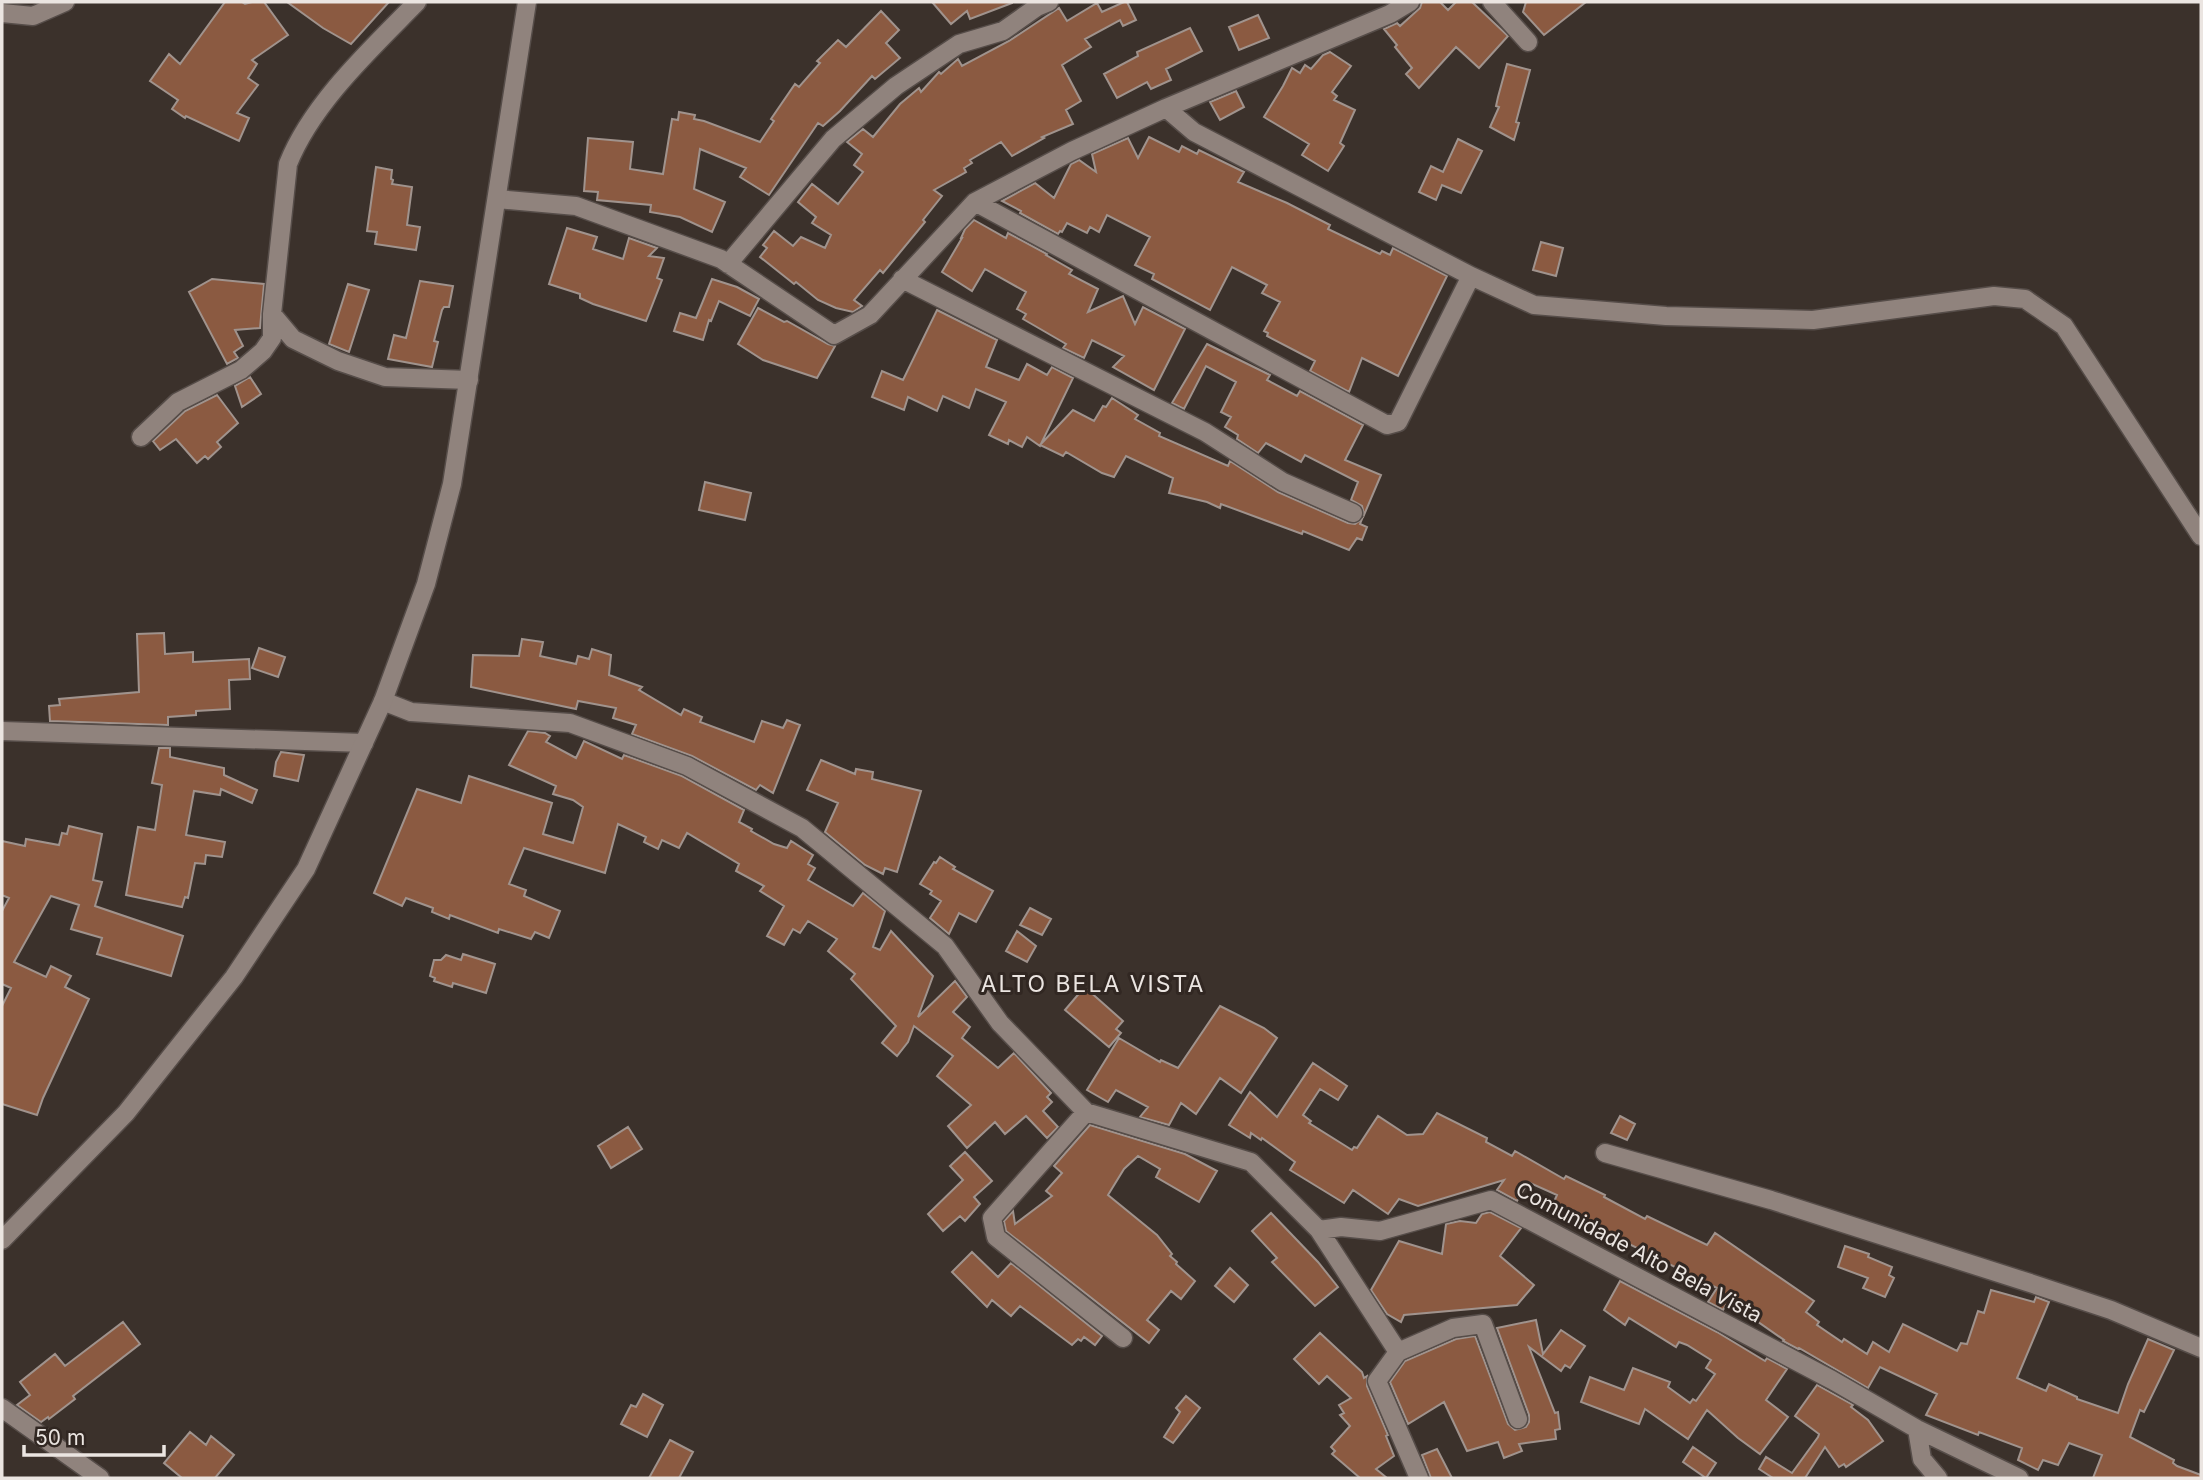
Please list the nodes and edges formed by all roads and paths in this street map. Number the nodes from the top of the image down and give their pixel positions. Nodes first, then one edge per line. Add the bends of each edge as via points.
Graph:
1 (65, 2) edge
2 (417, 2) edge
3 (527, 2) edge
4 (1049, 2) edge
5 (1410, 2) edge
6 (1492, 2) edge
7 (2, 13) edge
8 (1528, 42) dead end
9 (1166, 108) junction
10 (497, 199) junction
11 (975, 202) junction
12 (728, 264) junction
13 (1471, 276) junction
14 (902, 279) junction
15 (272, 314) junction
16 (272, 338) junction
17 (293, 339) junction
18 (469, 380) junction
19 (141, 437) dead end
20 (1353, 513) dead end
21 (2201, 536) edge
22 (383, 701) junction
23 (2, 732) edge
24 (364, 743) junction
25 (1086, 1112) junction
26 (1605, 1153) dead end
27 (1319, 1230) junction
28 (2, 1240) edge
29 (1123, 1338) dead end
30 (2201, 1348) edge
31 (1398, 1352) junction
32 (2, 1408) edge
33 (1518, 1419) dead end
34 (1917, 1429) junction
35 (100, 1478) edge
36 (1419, 1478) edge
37 (1938, 1478) edge
38 (2019, 1478) edge

1 - 7 street via 33,16
2 - 15 street via 349,71 297,141 288,164
3 - 10 street
4 - 12 street via 1003,31 960,44 896,86 832,139
5 - 9 street
6 - 8 street
9 - 11 street via 1072,150
9 - 13 street via 1194,132
10 - 12 street via 576,206
10 - 18 street
11 - 13 street via 1387,425 1398,422
11 - 14 street
12 - 14 street via 834,335 870,315
13 - 21 street via 1534,305 1667,316 1813,320 1994,296 2025,299 2064,326
14 - 20 street via 1205,432 1283,482
15 - 16 street
15 - 17 street
16 - 17 street
16 - 19 street via 241,370 178,402
17 - 18 street via 385,377
18 - 22 street via 452,484 426,584
22 - 24 street
22 - 25 street via 411,712 570,723 687,766 802,828 946,946 1000,1023
23 - 24 street
24 - 28 street via 306,869 234,977 126,1113
25 - 27 street via 1251,1162
25 - 29 street via 992,1218 996,1237
26 - 30 street via 1771,1200 2014,1278 2111,1310
27 - 31 street
27 - 34 street, Comunidade Alto Bela Vista via 1380,1231 1491,1200
31 - 33 street via 1453,1328 1483,1324
31 - 36 street via 1377,1381
32 - 35 street
34 - 37 street via 1922,1459
34 - 38 street, Comunidade Alto Bela Vista

